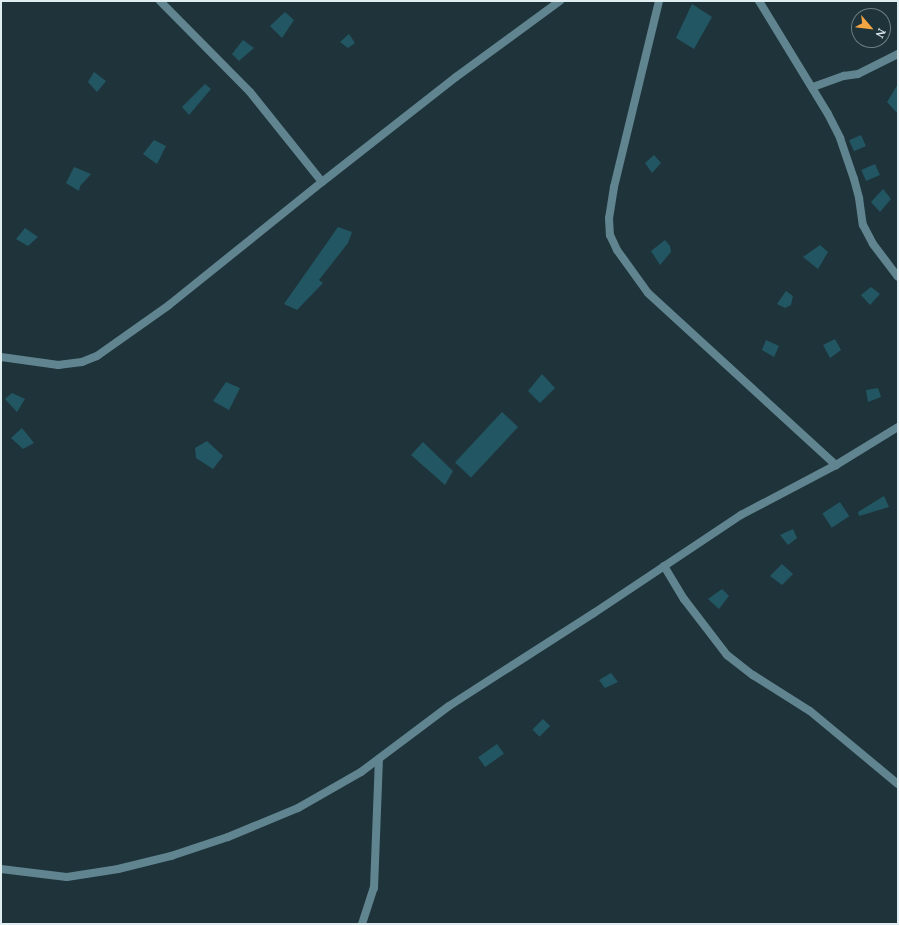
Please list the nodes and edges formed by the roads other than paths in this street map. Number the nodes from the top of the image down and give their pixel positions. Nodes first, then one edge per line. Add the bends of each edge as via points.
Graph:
1 (160, 1) edge
2 (560, 1) edge
3 (659, 1) edge
4 (759, 1) edge
5 (898, 54) edge
6 (813, 87) junction
7 (322, 182) junction
8 (898, 277) edge
9 (1, 357) edge
10 (898, 427) edge
11 (836, 465) junction
12 (664, 566) junction
13 (378, 759) junction
14 (898, 784) edge
15 (1, 869) edge
16 (362, 924) edge

1 - 7 street via 250,92
2 - 7 street via 456,77
3 - 11 street via 614,187 609,218 610,235 617,250 648,292
4 - 6 street
5 - 6 street via 858,74
6 - 8 street via 840,138 859,198 863,225 872,244
7 - 9 street via 169,305 97,356 82,362 58,364
10 - 11 street
11 - 12 street via 741,515
12 - 13 street via 449,706
12 - 14 street via 684,599 727,655 753,675 810,711
13 - 15 street via 361,772 298,808 259,826 171,856 118,869 67,877
13 - 16 street via 374,888

